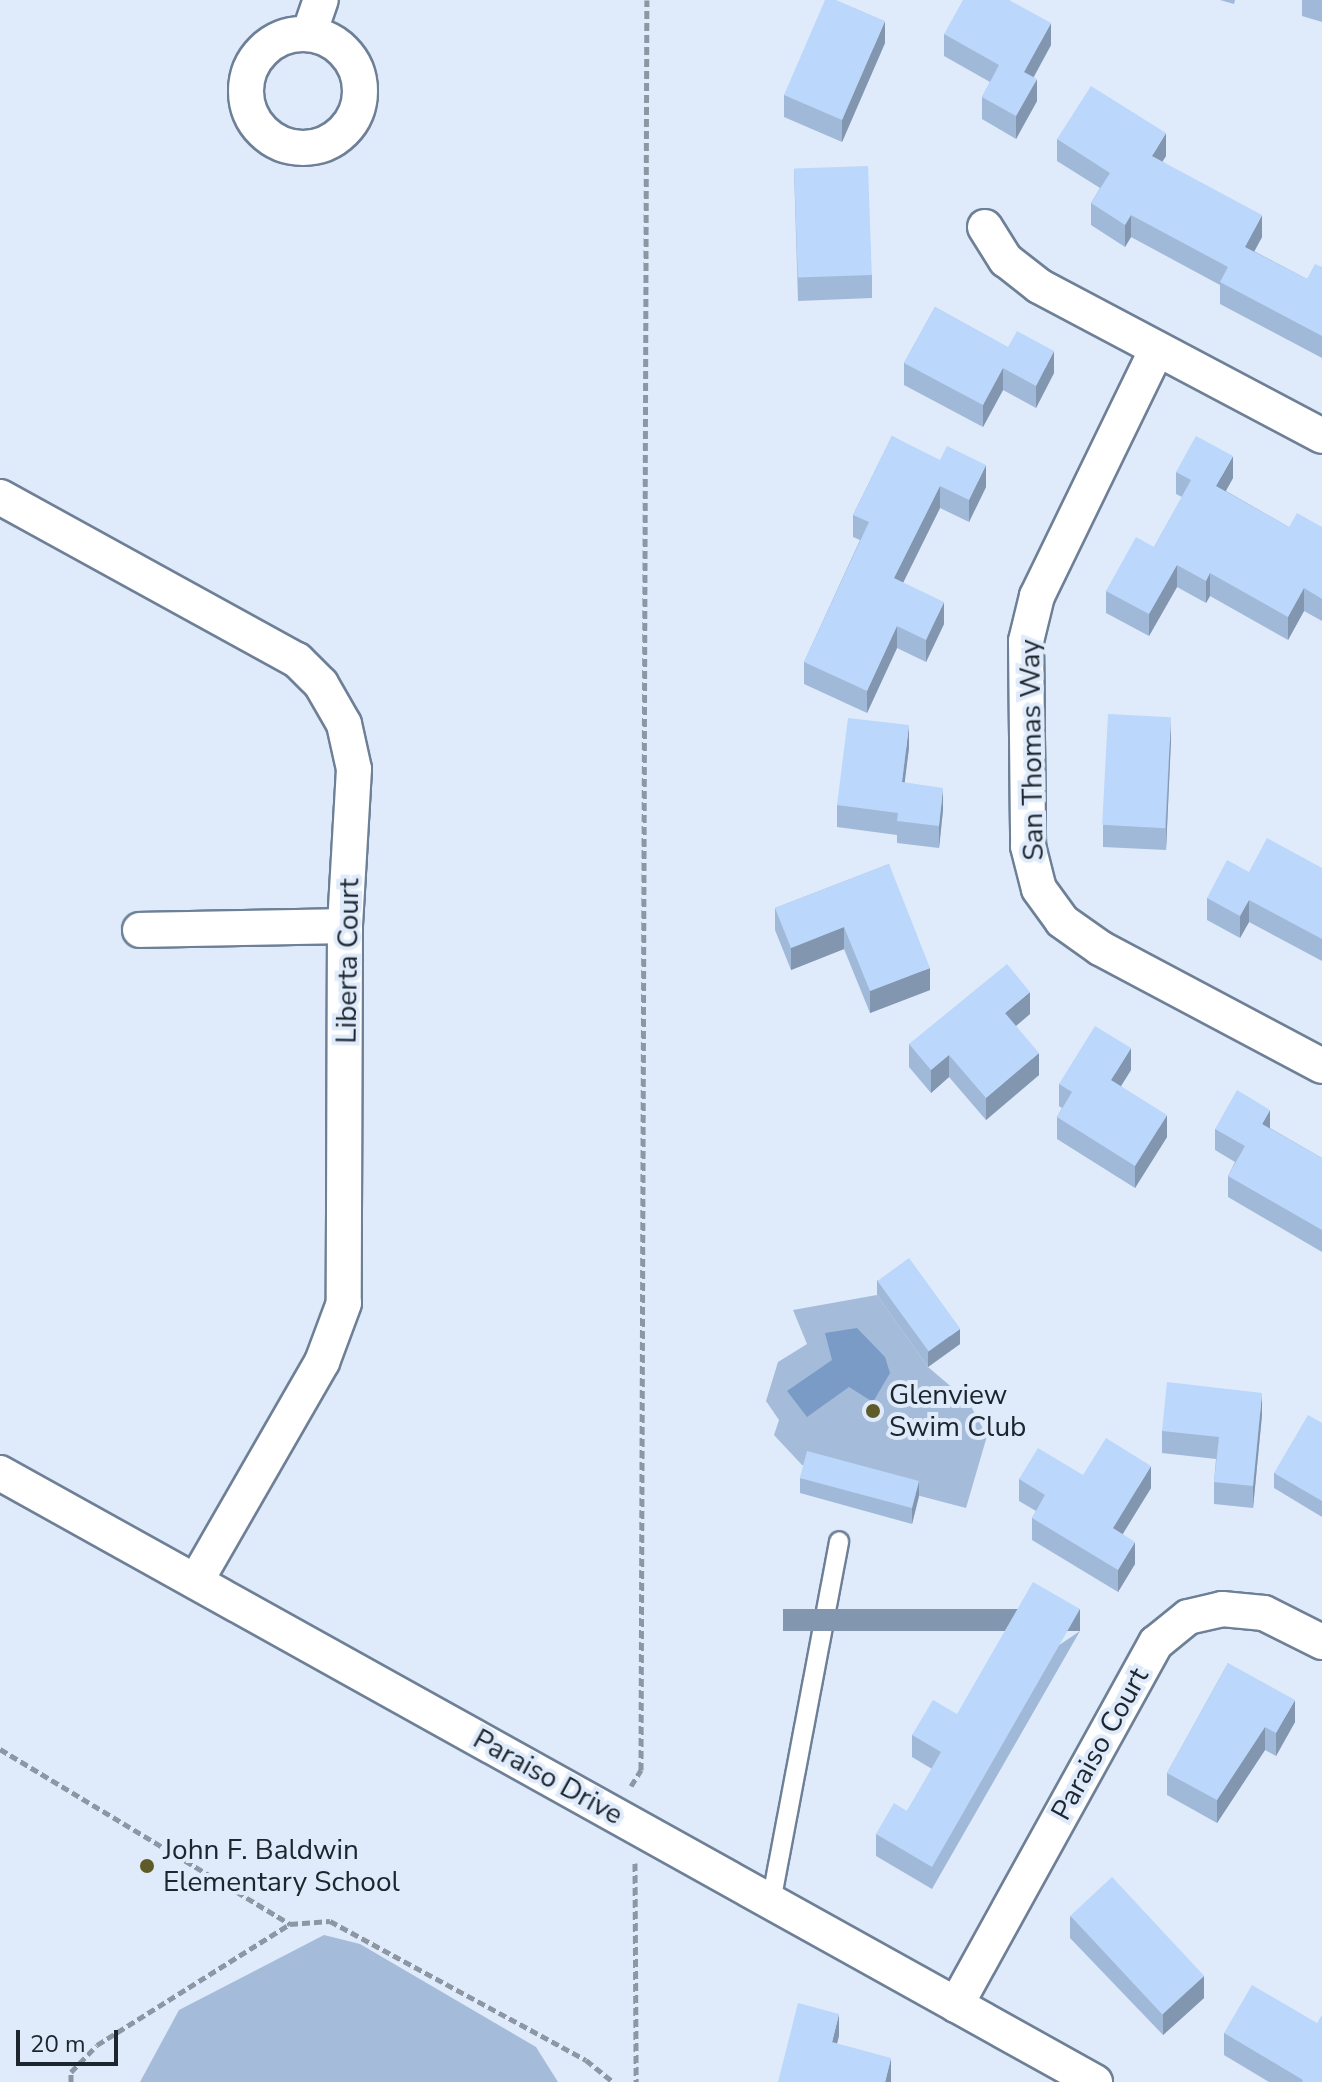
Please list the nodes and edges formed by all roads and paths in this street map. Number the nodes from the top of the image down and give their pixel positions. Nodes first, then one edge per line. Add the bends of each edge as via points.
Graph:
1 (321, 0) edge
2 (647, 0) edge
3 (309, 34) dead end
4 (985, 227) dead end
5 (1157, 349) junction
6 (1322, 436) edge
7 (0, 497) edge
8 (345, 926) junction
9 (140, 930) dead end
10 (1322, 1066) edge
11 (0, 1473) edge
12 (839, 1541) dead end
13 (196, 1581) junction
14 (1322, 1642) edge
15 (0, 1749) edge
16 (633, 1825) junction
17 (771, 1902) junction
18 (290, 1924) junction
19 (956, 2005) junction
20 (71, 2082) edge
21 (613, 2082) edge
22 (636, 2082) edge
23 (1095, 2082) edge

1 - 3 street
2 - 16 path via 641,1770 630,1787
4 - 5 street via 1006,260 1039,286
5 - 6 street
5 - 10 street, San Thomas Way via 1037,596 1026,641 1028,846 1039,889 1062,921 1100,948
7 - 8 street, Liberta Court via 264,640 297,660 321,684 344,724 354,769
8 - 9 street
8 - 13 street, Liberta Court via 344,1303 322,1362
11 - 13 street, Paraiso Drive
12 - 17 lane
13 - 16 street, Paraiso Drive
14 - 19 street, Paraiso Court via 1264,1613 1222,1609 1188,1617 1156,1643
15 - 18 path
16 - 17 street, Paraiso Drive
16 - 22 path
17 - 19 street, Paraiso Drive
18 - 20 path via 97,2045 71,2072
18 - 21 path via 330,1921 586,2060
19 - 23 street, Paraiso Drive

